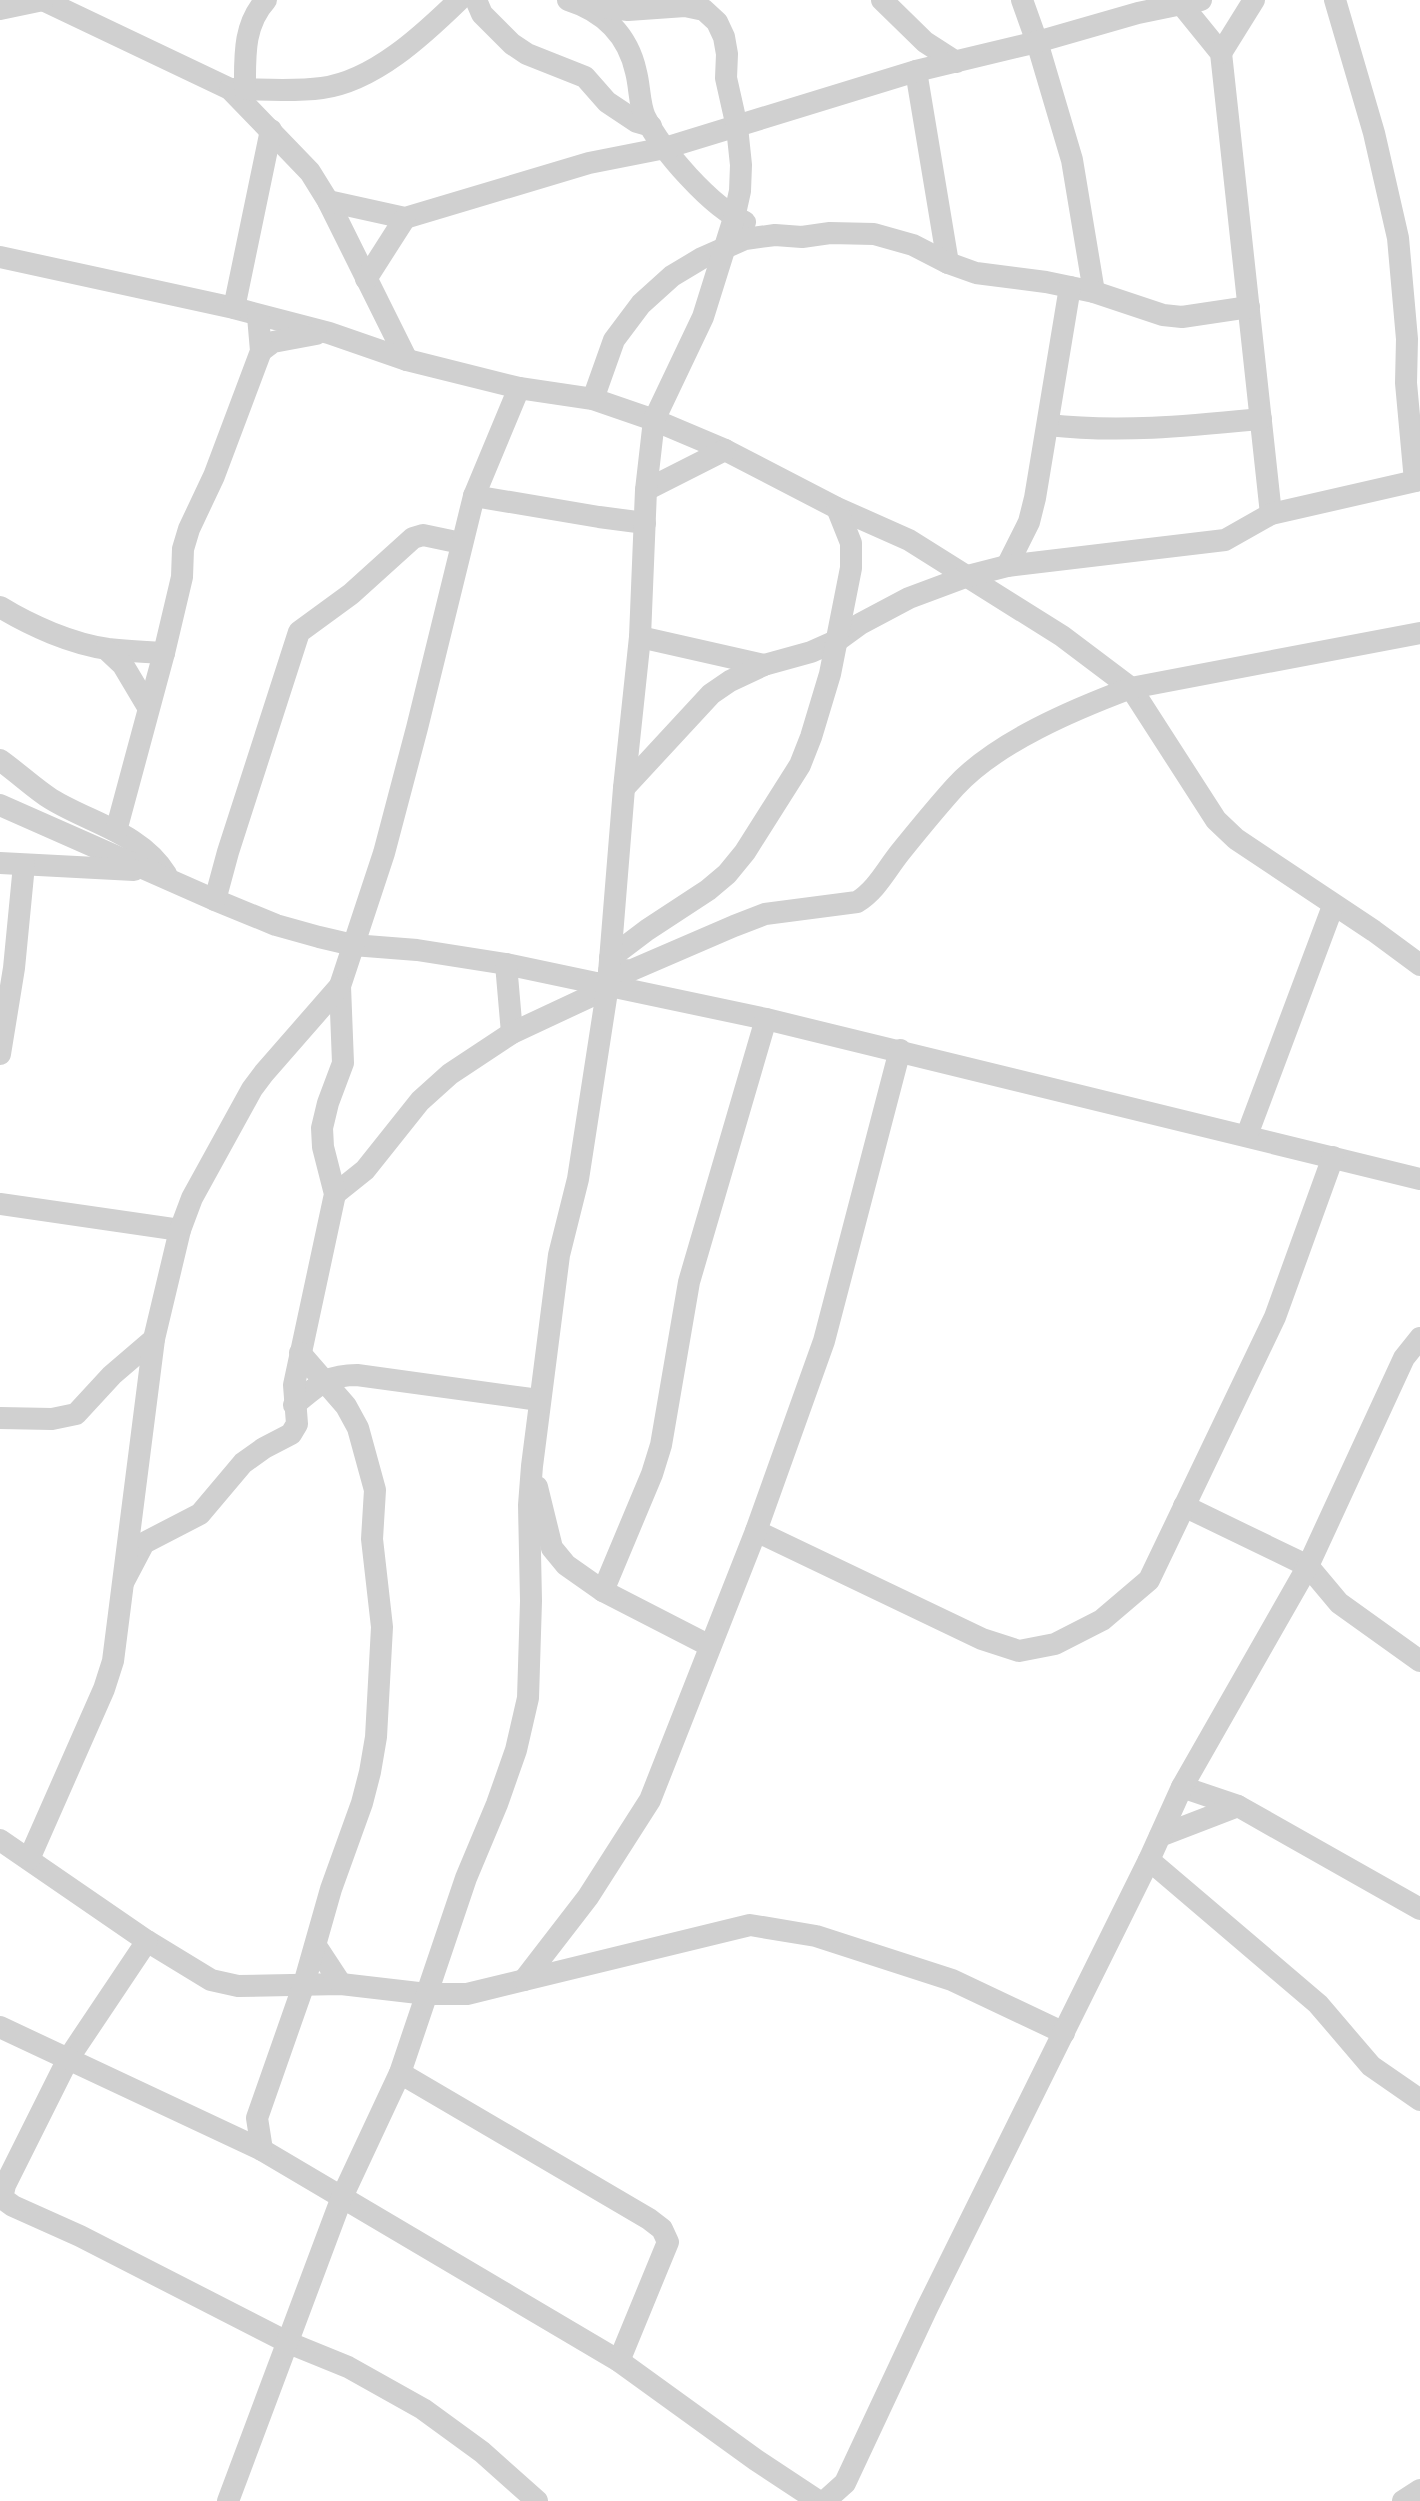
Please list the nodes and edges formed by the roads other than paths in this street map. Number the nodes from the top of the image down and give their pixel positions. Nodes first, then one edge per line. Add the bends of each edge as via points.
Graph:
1 (43, 0) edge
2 (266, 0) edge
3 (459, 0) edge
4 (476, 0) edge
5 (882, 0) edge
6 (1022, 0) edge
7 (1254, 0) edge
8 (1335, 0) edge
9 (1187, 1) edge
10 (576, 3) edge
11 (0, 9) edge
12 (1037, 42) junction
13 (1221, 53) junction
14 (956, 62) junction
15 (916, 71) junction
16 (237, 89) junction
17 (651, 126) junction
18 (736, 127) junction
19 (271, 130) junction
20 (665, 148) junction
21 (328, 201) junction
22 (405, 218) junction
23 (734, 218) junction
24 (775, 235) junction
25 (725, 247) junction
26 (0, 256) edge
27 (948, 263) junction
28 (366, 279) junction
29 (1070, 287) junction
30 (1094, 292) junction
31 (1249, 307) junction
32 (234, 308) junction
33 (258, 316) junction
34 (329, 333) junction
35 (261, 351) junction
36 (407, 360) junction
37 (519, 388) junction
38 (593, 399) junction
39 (1261, 419) junction
40 (654, 420) junction
41 (1048, 425) junction
42 (725, 450) junction
43 (1418, 481) edge
44 (646, 490) junction
45 (474, 496) junction
46 (837, 508) junction
47 (1271, 514) junction
48 (645, 522) junction
49 (461, 543) junction
50 (1007, 566) junction
51 (968, 576) junction
52 (0, 607) edge
53 (1420, 633) edge
54 (640, 637) junction
55 (838, 640) junction
56 (106, 649) junction
57 (164, 654) junction
58 (764, 665) junction
59 (1131, 688) junction
60 (148, 708) junction
61 (0, 760) edge
62 (624, 788) junction
63 (0, 805) edge
64 (116, 831) junction
65 (0, 863) edge
66 (24, 865) junction
67 (160, 876) junction
68 (215, 900) junction
69 (1333, 906) junction
70 (353, 945) junction
71 (506, 964) junction
72 (1420, 965) edge
73 (606, 974) junction
74 (340, 986) junction
75 (766, 1019) junction
76 (512, 1033) junction
77 (900, 1050) junction
78 (0, 1054) edge
79 (1247, 1135) junction
80 (1334, 1157) junction
81 (1420, 1179) edge
82 (335, 1194) junction
83 (0, 1204) edge
84 (180, 1230) junction
85 (1420, 1338) edge
86 (154, 1340) junction
87 (300, 1353) junction
88 (324, 1381) junction
89 (539, 1400) junction
90 (294, 1405) junction
91 (0, 1418) edge
92 (532, 1466) junction
93 (1184, 1506) junction
94 (756, 1531) junction
95 (1308, 1566) junction
96 (124, 1581) junction
97 (603, 1591) junction
98 (710, 1646) junction
99 (1420, 1661) edge
100 (1182, 1787) junction
101 (1238, 1806) junction
102 (1160, 1836) junction
103 (0, 1840) edge
104 (29, 1859) junction
105 (1149, 1860) junction
106 (1420, 1910) edge
107 (147, 1941) junction
108 (315, 1946) junction
109 (524, 1980) junction
110 (304, 1984) junction
111 (342, 1984) junction
112 (427, 1994) junction
113 (0, 2027) edge
114 (1064, 2034) junction
115 (68, 2059) junction
116 (400, 2073) junction
117 (1416, 2090) edge
118 (262, 2150) junction
119 (342, 2197) junction
120 (289, 2343) junction
121 (619, 2361) junction
122 (1420, 2490) edge
123 (846, 2492) edge
124 (228, 2501) edge
125 (537, 2501) edge
126 (818, 2501) edge
127 (825, 2501) edge
128 (1402, 2501) edge

1 - 11 street
1 - 16 street
2 - 16 street via 246,39
3 - 16 street via 376,69 349,81 323,88
4 - 17 street via 482,14 512,44 585,77 607,102 637,122
5 - 14 street via 925,42
6 - 12 street
7 - 13 street
8 - 43 street via 1374,133 1398,238 1407,339 1406,383
9 - 12 street
9 - 13 street
10 - 17 street via 611,24 628,46 644,116
10 - 18 street via 628,10 685,6 704,10 717,22 724,37 726,78
12 - 14 street
12 - 30 street via 1072,160
13 - 31 street
14 - 15 street
15 - 18 street
15 - 27 street
16 - 19 street
17 - 20 street
18 - 20 street
18 - 23 street via 741,165
19 - 21 street via 310,172
19 - 32 street
20 - 22 street via 589,163
20 - 23 street via 715,205
21 - 22 street
21 - 28 street
22 - 28 street
23 - 24 street
23 - 25 street
24 - 25 street via 745,239
24 - 27 street via 874,234 913,245
25 - 38 street via 672,276 641,304 614,340
25 - 40 street via 703,317
26 - 32 street
27 - 29 street via 975,273
28 - 36 street
29 - 30 street
29 - 41 street
30 - 31 street via 1163,315 1182,317
31 - 39 street
32 - 33 street
33 - 34 street
33 - 35 street
34 - 35 street via 273,342
34 - 36 street
35 - 57 street via 186,539 182,577
36 - 37 street
37 - 38 street
37 - 45 street
38 - 40 street
39 - 41 street via 1151,429 1092,430
39 - 47 street
40 - 42 street
40 - 44 street
41 - 50 street via 1029,522
42 - 44 street
42 - 46 street
43 - 47 street
44 - 48 street
45 - 48 street
45 - 49 street
46 - 51 street via 909,540
46 - 55 street via 851,543 851,568
47 - 50 street via 1225,540
48 - 54 street
49 - 68 street via 423,535 413,538 351,594 299,632
49 - 70 street via 387,842
50 - 51 street
51 - 55 street via 909,598
51 - 59 street via 1062,636
52 - 56 street via 49,632
53 - 59 street
54 - 58 street
54 - 62 street
55 - 58 street
55 - 73 street via 800,765 745,852 708,890 647,930
56 - 57 street
56 - 60 street via 123,665
57 - 60 street
58 - 62 street via 711,694
59 - 69 street via 1216,820 1236,839
59 - 73 street via 1091,703 1012,743 976,767 902,850 869,894 857,902 765,914 632,970
60 - 64 street
61 - 64 street via 50,798
62 - 73 street
63 - 67 street
64 - 67 street via 159,862
65 - 66 street
66 - 67 street
66 - 78 street via 14,968
67 - 68 street
68 - 70 street via 276,925
69 - 72 street
69 - 79 street
70 - 71 street
70 - 74 street
71 - 73 street
71 - 76 street
73 - 75 street
73 - 76 street via 589,997
73 - 89 street via 578,1179 559,1255
74 - 82 street via 343,1063 322,1128
74 - 84 street via 252,1089 192,1198
75 - 77 street
75 - 97 street via 689,1282 661,1445
76 - 82 street via 450,1074 420,1101 365,1170
77 - 79 street
77 - 94 street via 824,1341
79 - 80 street
80 - 81 street
80 - 93 street via 1275,1317
82 - 87 street
83 - 84 street
84 - 86 street
85 - 95 street via 1404,1358
86 - 91 street via 76,1414 52,1419
86 - 96 street
87 - 88 street
87 - 90 street
88 - 89 street via 338,1375 357,1375
88 - 90 street
88 - 108 street via 346,1406 358,1428 375,1490 372,1539 382,1628 376,1737 370,1772
89 - 92 street
90 - 96 street via 297,1424 291,1434 243,1463 200,1514 144,1543
92 - 97 street via 552,1548 566,1565
92 - 112 street via 528,1698 516,1750 466,1878
93 - 94 street via 1149,1580 1102,1620 1055,1644 1019,1651 982,1639
93 - 95 street
94 - 98 street
95 - 99 street via 1339,1603
95 - 100 street
96 - 104 street via 113,1661 104,1689
97 - 98 street
98 - 109 street via 650,1800 588,1897
100 - 101 street
100 - 102 street
101 - 102 street
101 - 106 street
102 - 105 street
103 - 104 street
104 - 107 street
105 - 114 street
105 - 117 street via 1318,2004 1371,2066
107 - 110 street via 211,1980 238,1986
107 - 115 street
108 - 110 street
108 - 111 street
109 - 112 street via 467,1994
109 - 114 street via 750,1925 816,1936 952,1980
110 - 111 street
110 - 118 street via 257,2118
111 - 112 street
112 - 116 street
113 - 115 street
114 - 123 street via 927,2308
115 - 118 street
115 - 120 street via 2,2198
116 - 119 street
116 - 121 street via 662,2229 668,2242
118 - 119 street
119 - 120 street
119 - 121 street
120 - 124 street
120 - 125 street via 348,2367 423,2409 482,2452
121 - 126 street
122 - 128 street
123 - 127 street

